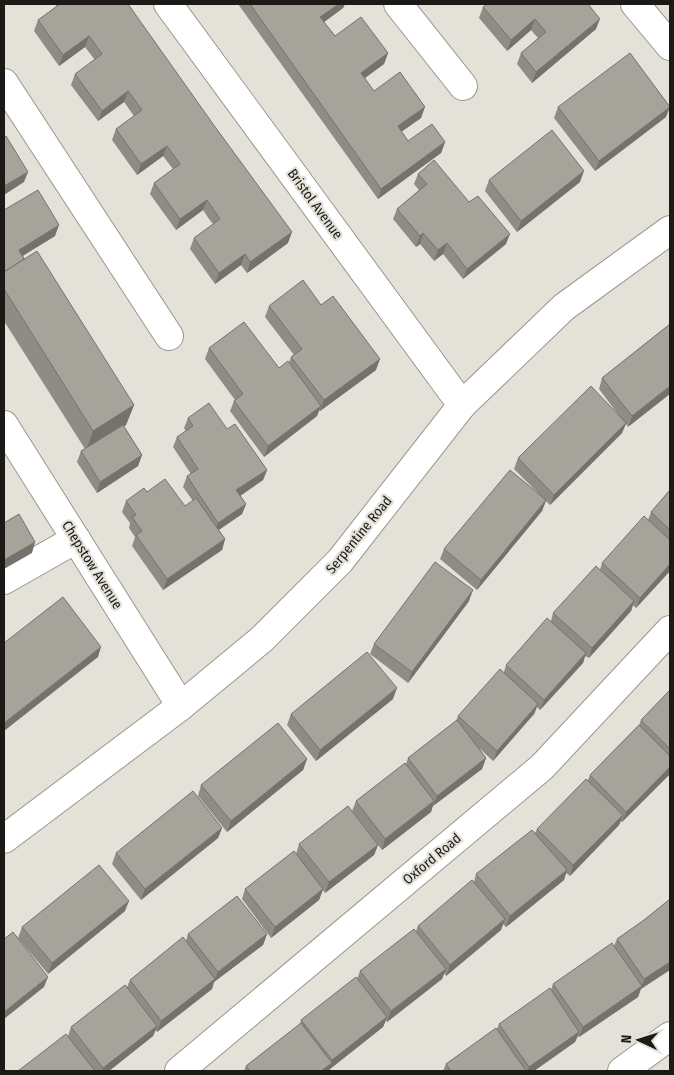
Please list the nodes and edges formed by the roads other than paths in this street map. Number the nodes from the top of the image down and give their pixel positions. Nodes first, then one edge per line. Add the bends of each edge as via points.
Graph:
1 (168, 4) edge
2 (398, 4) edge
3 (635, 4) edge
4 (670, 46) edge
5 (4, 83) edge
6 (463, 86) dead end
7 (668, 236) edge
8 (170, 336) dead end
9 (462, 405) junction
10 (4, 425) edge
11 (76, 539) junction
12 (4, 580) edge
13 (670, 630) edge
14 (181, 706) junction
15 (4, 839) edge
16 (670, 1036) edge
17 (179, 1071) edge
18 (622, 1071) edge

1 - 9 street, Bristol Avenue
2 - 6 street
3 - 4 street
5 - 8 street
7 - 9 street, Serpentine Road via 564,307
9 - 14 street, Serpentine Road via 340,561 262,639
10 - 11 street, Chepstow Avenue
11 - 12 street
11 - 14 street, Chepstow Avenue
13 - 17 street, Oxford Road via 542,767
14 - 15 street, Serpentine Road
16 - 18 street

